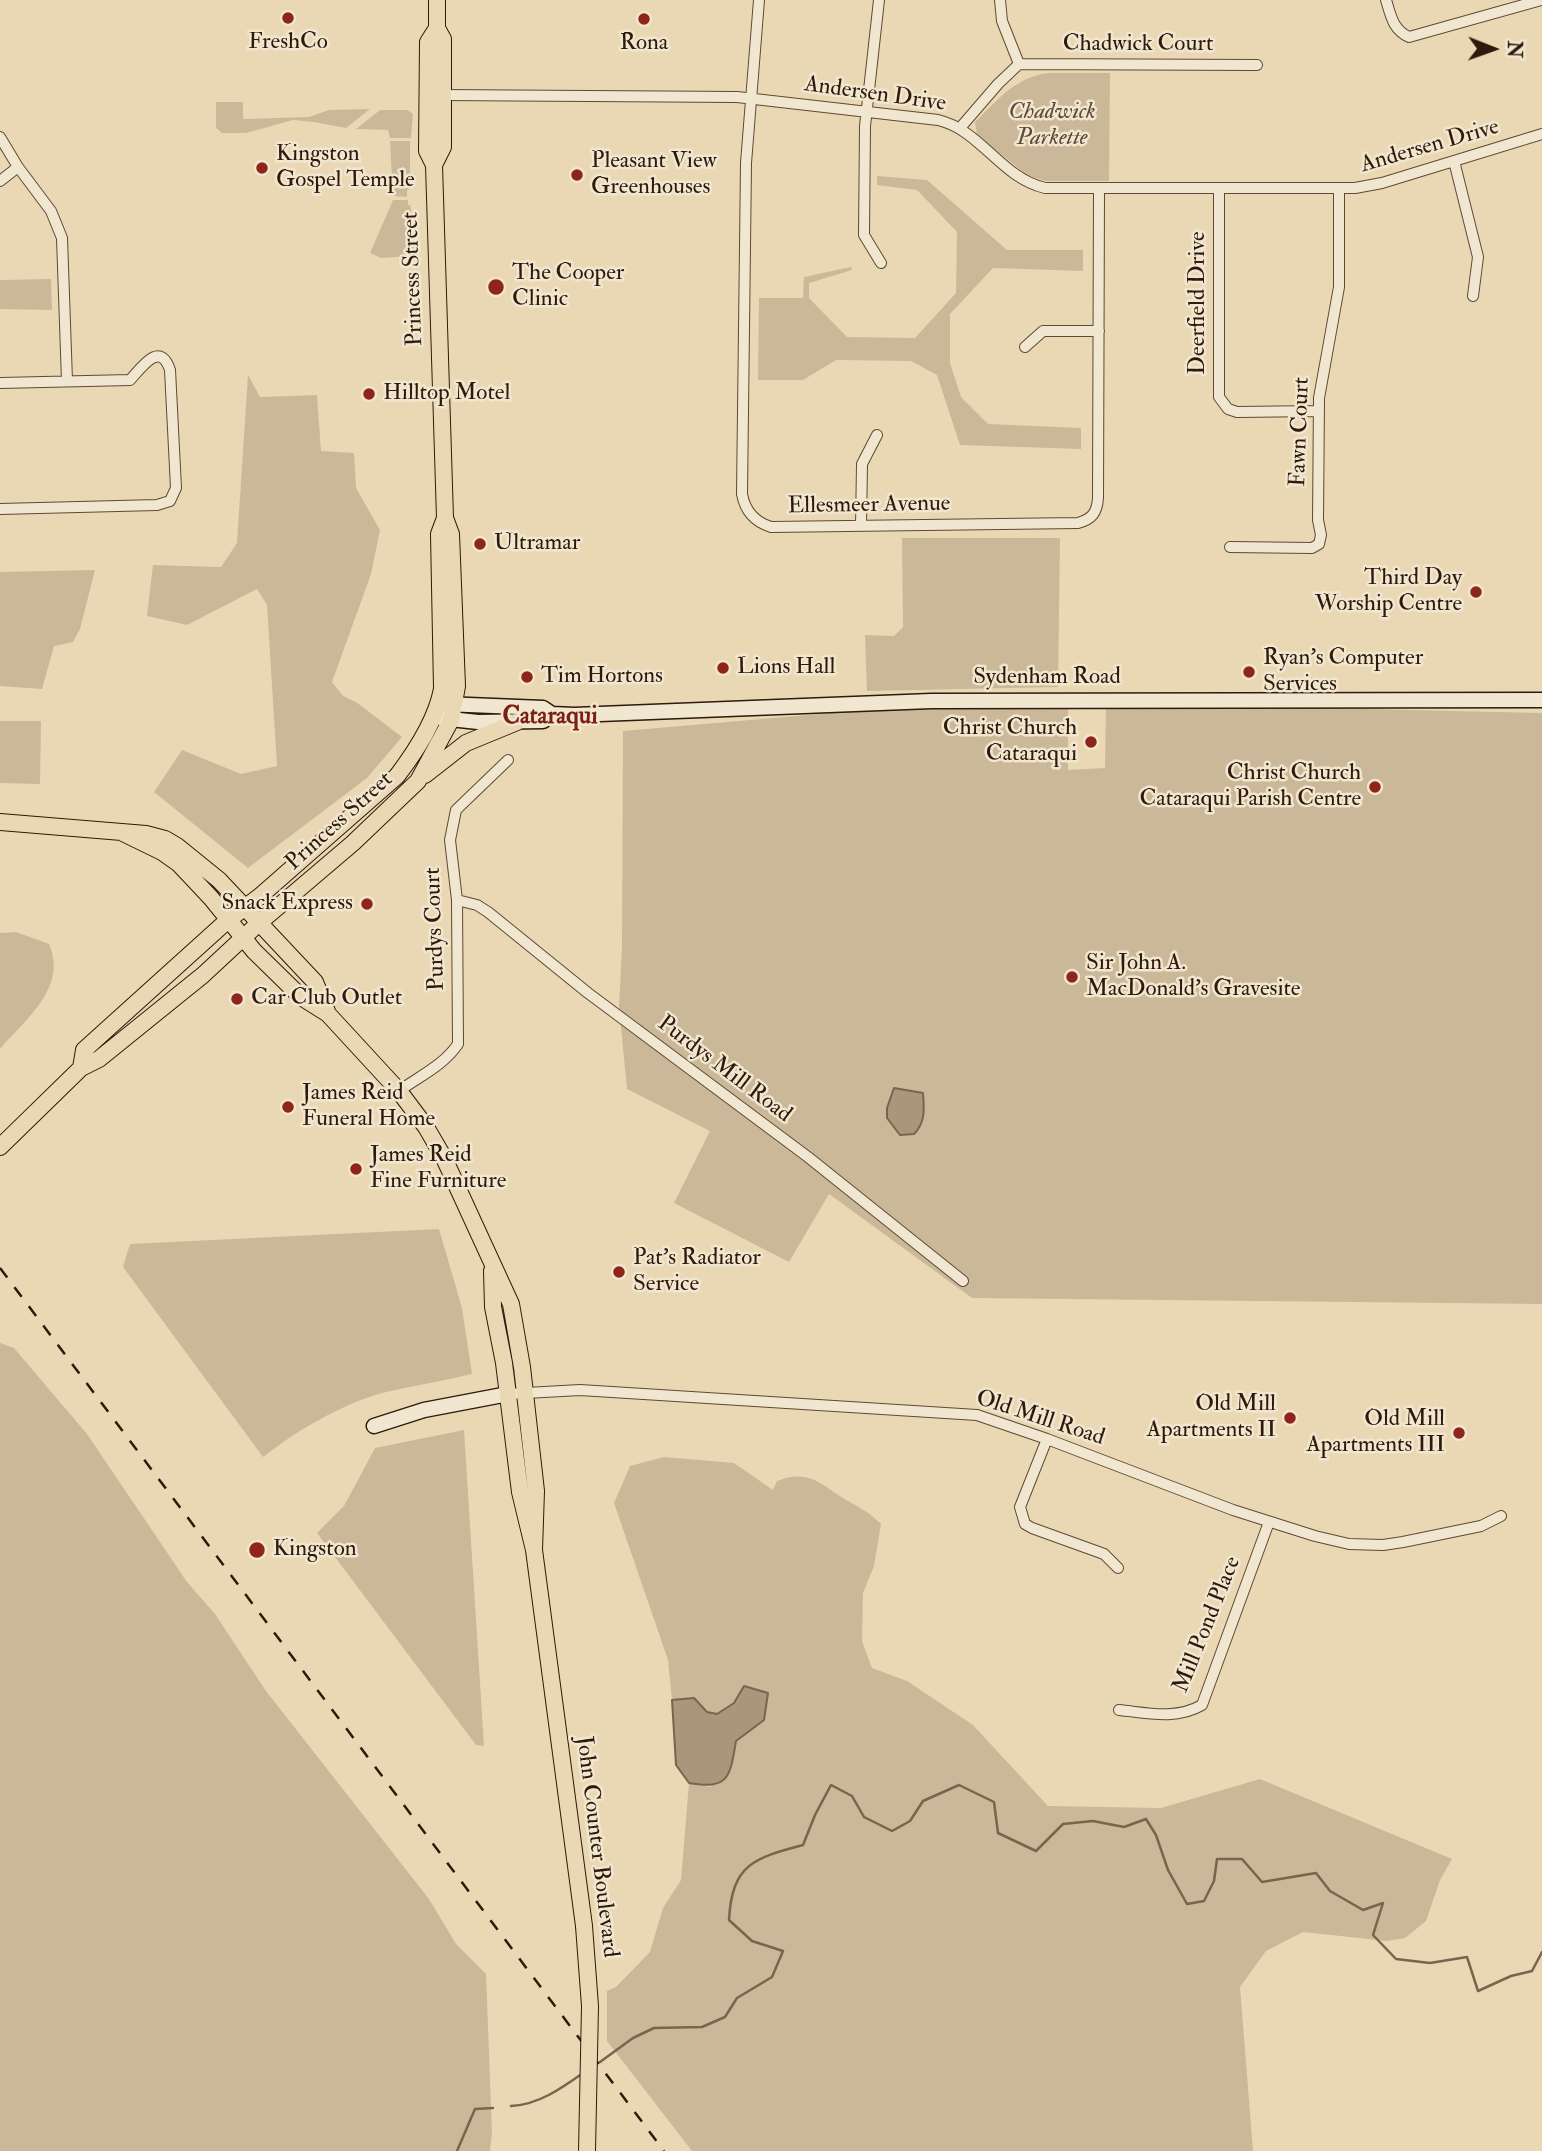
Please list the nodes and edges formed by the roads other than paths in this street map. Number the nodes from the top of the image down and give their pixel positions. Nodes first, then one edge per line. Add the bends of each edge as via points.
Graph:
1 (438, 0) edge
2 (759, 0) edge
3 (879, 0) edge
4 (1000, 0) edge
5 (1386, 0) edge
6 (1539, 0) edge
7 (1542, 13) edge
8 (1019, 64) junction
9 (1257, 65) dead end
10 (434, 95) junction
11 (751, 98) junction
12 (866, 112) junction
13 (960, 128) junction
14 (1542, 134) edge
15 (0, 137) edge
16 (1454, 162) junction
17 (18, 167) junction
18 (0, 181) edge
19 (1099, 188) junction
20 (1219, 188) junction
21 (1339, 190) junction
22 (881, 263) dead end
23 (1473, 296) dead end
24 (1098, 331) junction
25 (1025, 347) dead end
26 (67, 381) junction
27 (0, 383) edge
28 (1318, 411) junction
29 (877, 435) dead end
30 (0, 509) edge
31 (861, 526) junction
32 (1230, 547) dead end
33 (1542, 701) edge
34 (445, 711) junction
35 (552, 714) junction
36 (517, 722) junction
37 (508, 760) dead end
38 (418, 781) junction
39 (0, 822) edge
40 (123, 833) junction
41 (457, 900) junction
42 (244, 907) junction
43 (228, 920) junction
44 (259, 923) junction
45 (243, 938) junction
46 (328, 1014) junction
47 (81, 1068) junction
48 (399, 1091) junction
49 (0, 1147) edge
50 (492, 1265) junction
51 (963, 1280) dead end
52 (525, 1392) junction
53 (508, 1394) junction
54 (374, 1426) dead end
55 (1047, 1439) junction
56 (1501, 1516) dead end
57 (1269, 1522) junction
58 (534, 1550) junction
59 (1118, 1568) dead end
60 (1119, 1710) dead end
61 (587, 2151) edge

1 - 10 main road, Princess Street via 437,28 443,39
2 - 11 street, Ellesmeer Avenue
3 - 12 street
4 - 8 street via 1005,33
5 - 6 street via 1394,25 1409,37
6 - 7 street
8 - 9 street, Chadwick Court
8 - 13 street
10 - 11 street, Andersen Drive
10 - 34 main road, Princess Street via 443,147 434,165 445,518 439,534
11 - 12 street, Andersen Drive
11 - 31 street, Ellesmeer Avenue via 745,181 744,502 755,519 771,527
12 - 13 street, Andersen Drive via 938,120
12 - 22 street via 864,235
13 - 19 street, Andersen Drive via 1029,184
14 - 16 street, Andersen Drive
15 - 17 street
16 - 21 street, Andersen Drive
16 - 23 street via 1478,257
17 - 18 street
17 - 26 street via 51,211 62,238
19 - 20 street, Andersen Drive
19 - 24 street, Ellesmeer Avenue
20 - 21 street, Andersen Drive
20 - 28 street, Deerfield Drive via 1219,397 1237,412
21 - 28 street, Fawn Court via 1339,287
24 - 25 street via 1043,331
24 - 31 street, Ellesmeer Avenue via 1098,498 1091,518 1077,523
26 - 27 street
26 - 30 street via 130,380 150,357 167,361 176,488 170,500 157,505
28 - 32 street, Fawn Court via 1319,544 1312,548
29 - 31 street via 862,464
33 - 35 main road, Sydenham Road via 931,701
34 - 35 main road, Sydenham Road via 543,708
34 - 36 main road, Sydenham Road
34 - 38 main road, Princess Street
34 - 42 main road, Princess Street via 397,776
35 - 36 main road, Sydenham Road via 543,721
36 - 38 main road via 466,743
37 - 41 street, Purdys Court via 456,810 450,840
38 - 44 main road, Princess Street
39 - 40 main road, John Counter Boulevard
40 - 42 main road, John Counter Boulevard via 156,836 177,846
40 - 43 main road, John Counter Boulevard via 179,864
41 - 48 street, Purdys Court via 458,1044 439,1064
41 - 51 street, Purdys Mill Road via 488,912
42 - 43 main road, Princess Street
42 - 44 main road, John Counter Boulevard
43 - 45 main road, John Counter Boulevard
43 - 47 main road, Princess Street via 84,1050
44 - 45 main road, Princess Street
44 - 46 main road, John Counter Boulevard via 315,982
45 - 46 main road, John Counter Boulevard via 301,998
45 - 47 main road, Princess Street via 99,1059
46 - 48 main road, John Counter Boulevard
47 - 49 main road, Princess Street
48 - 50 main road, John Counter Boulevard via 444,1158
50 - 52 main road, John Counter Boulevard via 511,1304
50 - 53 main road, John Counter Boulevard via 493,1307
52 - 53 street, Old Mill Road
52 - 55 street, Old Mill Road via 580,1390 968,1414
52 - 58 main road, John Counter Boulevard via 536,1490
53 - 54 main road via 424,1410
53 - 58 main road, John Counter Boulevard via 520,1492
55 - 57 street, Old Mill Road
55 - 59 street via 1020,1507 1025,1524 1104,1554
56 - 57 street, Old Mill Road via 1461,1531 1383,1545 1349,1544
57 - 60 street, Mill Pond Place via 1202,1705 1177,1716
58 - 61 main road, John Counter Boulevard, bridge via 584,1926 590,2006

